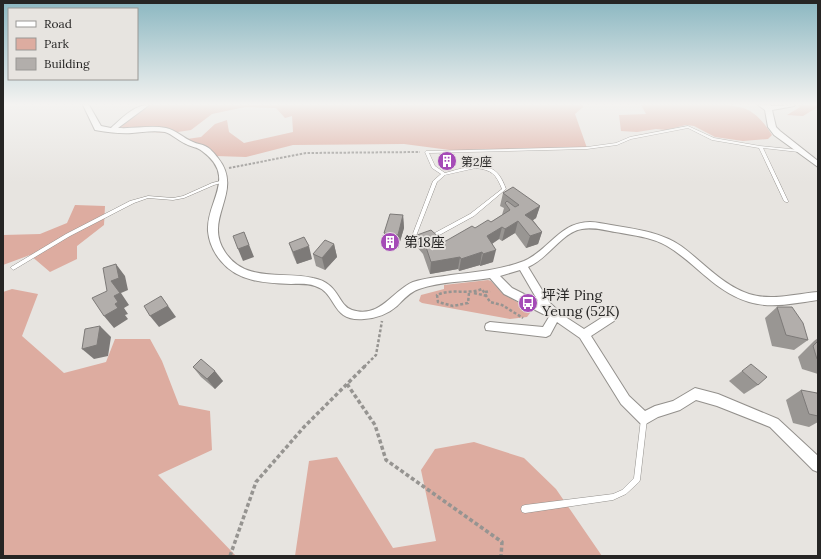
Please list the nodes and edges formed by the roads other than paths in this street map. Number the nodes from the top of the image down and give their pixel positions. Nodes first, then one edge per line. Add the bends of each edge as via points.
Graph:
1 (169, 131) edge
2 (666, 131) edge
3 (697, 131) edge
4 (775, 131) edge
5 (760, 147) junction
6 (799, 150) junction
7 (818, 165) edge
8 (444, 174) junction
9 (224, 181) junction
10 (786, 201) dead end
11 (522, 265) junction
12 (13, 268) dead end
13 (493, 274) junction
14 (818, 296) edge
15 (555, 315) junction
16 (610, 318) dead end
17 (490, 327) dead end
18 (584, 335) junction
19 (644, 419) junction
20 (818, 465) edge
21 (525, 509) dead end

1 - 9 street via 193,145 202,147 217,162
2 - 8 lane via 630,138 616,144 587,148 427,152 433,167
3 - 5 lane via 713,138
4 - 6 street
5 - 6 lane
5 - 10 lane
6 - 7 street
8 - 8 lane via 476,167 490,169 500,177 504,189 472,215 417,244 414,236 435,181
9 - 12 lane via 184,197 148,197 132,202 68,235
9 - 13 street via 212,225 215,243 229,265 256,277 318,283 331,291 342,310 348,313 363,315 384,311 407,290 417,285
11 - 13 street
11 - 14 street via 531,261 566,232 580,225 592,225 657,237 676,247 732,291 749,298 775,301
11 - 15 street via 543,301
13 - 15 street via 508,291
15 - 17 street via 546,332
15 - 18 street
16 - 18 street
18 - 19 street via 625,400
19 - 20 street via 655,412 676,406 695,394 718,400 774,423
19 - 21 lane via 637,480 624,492 613,497

